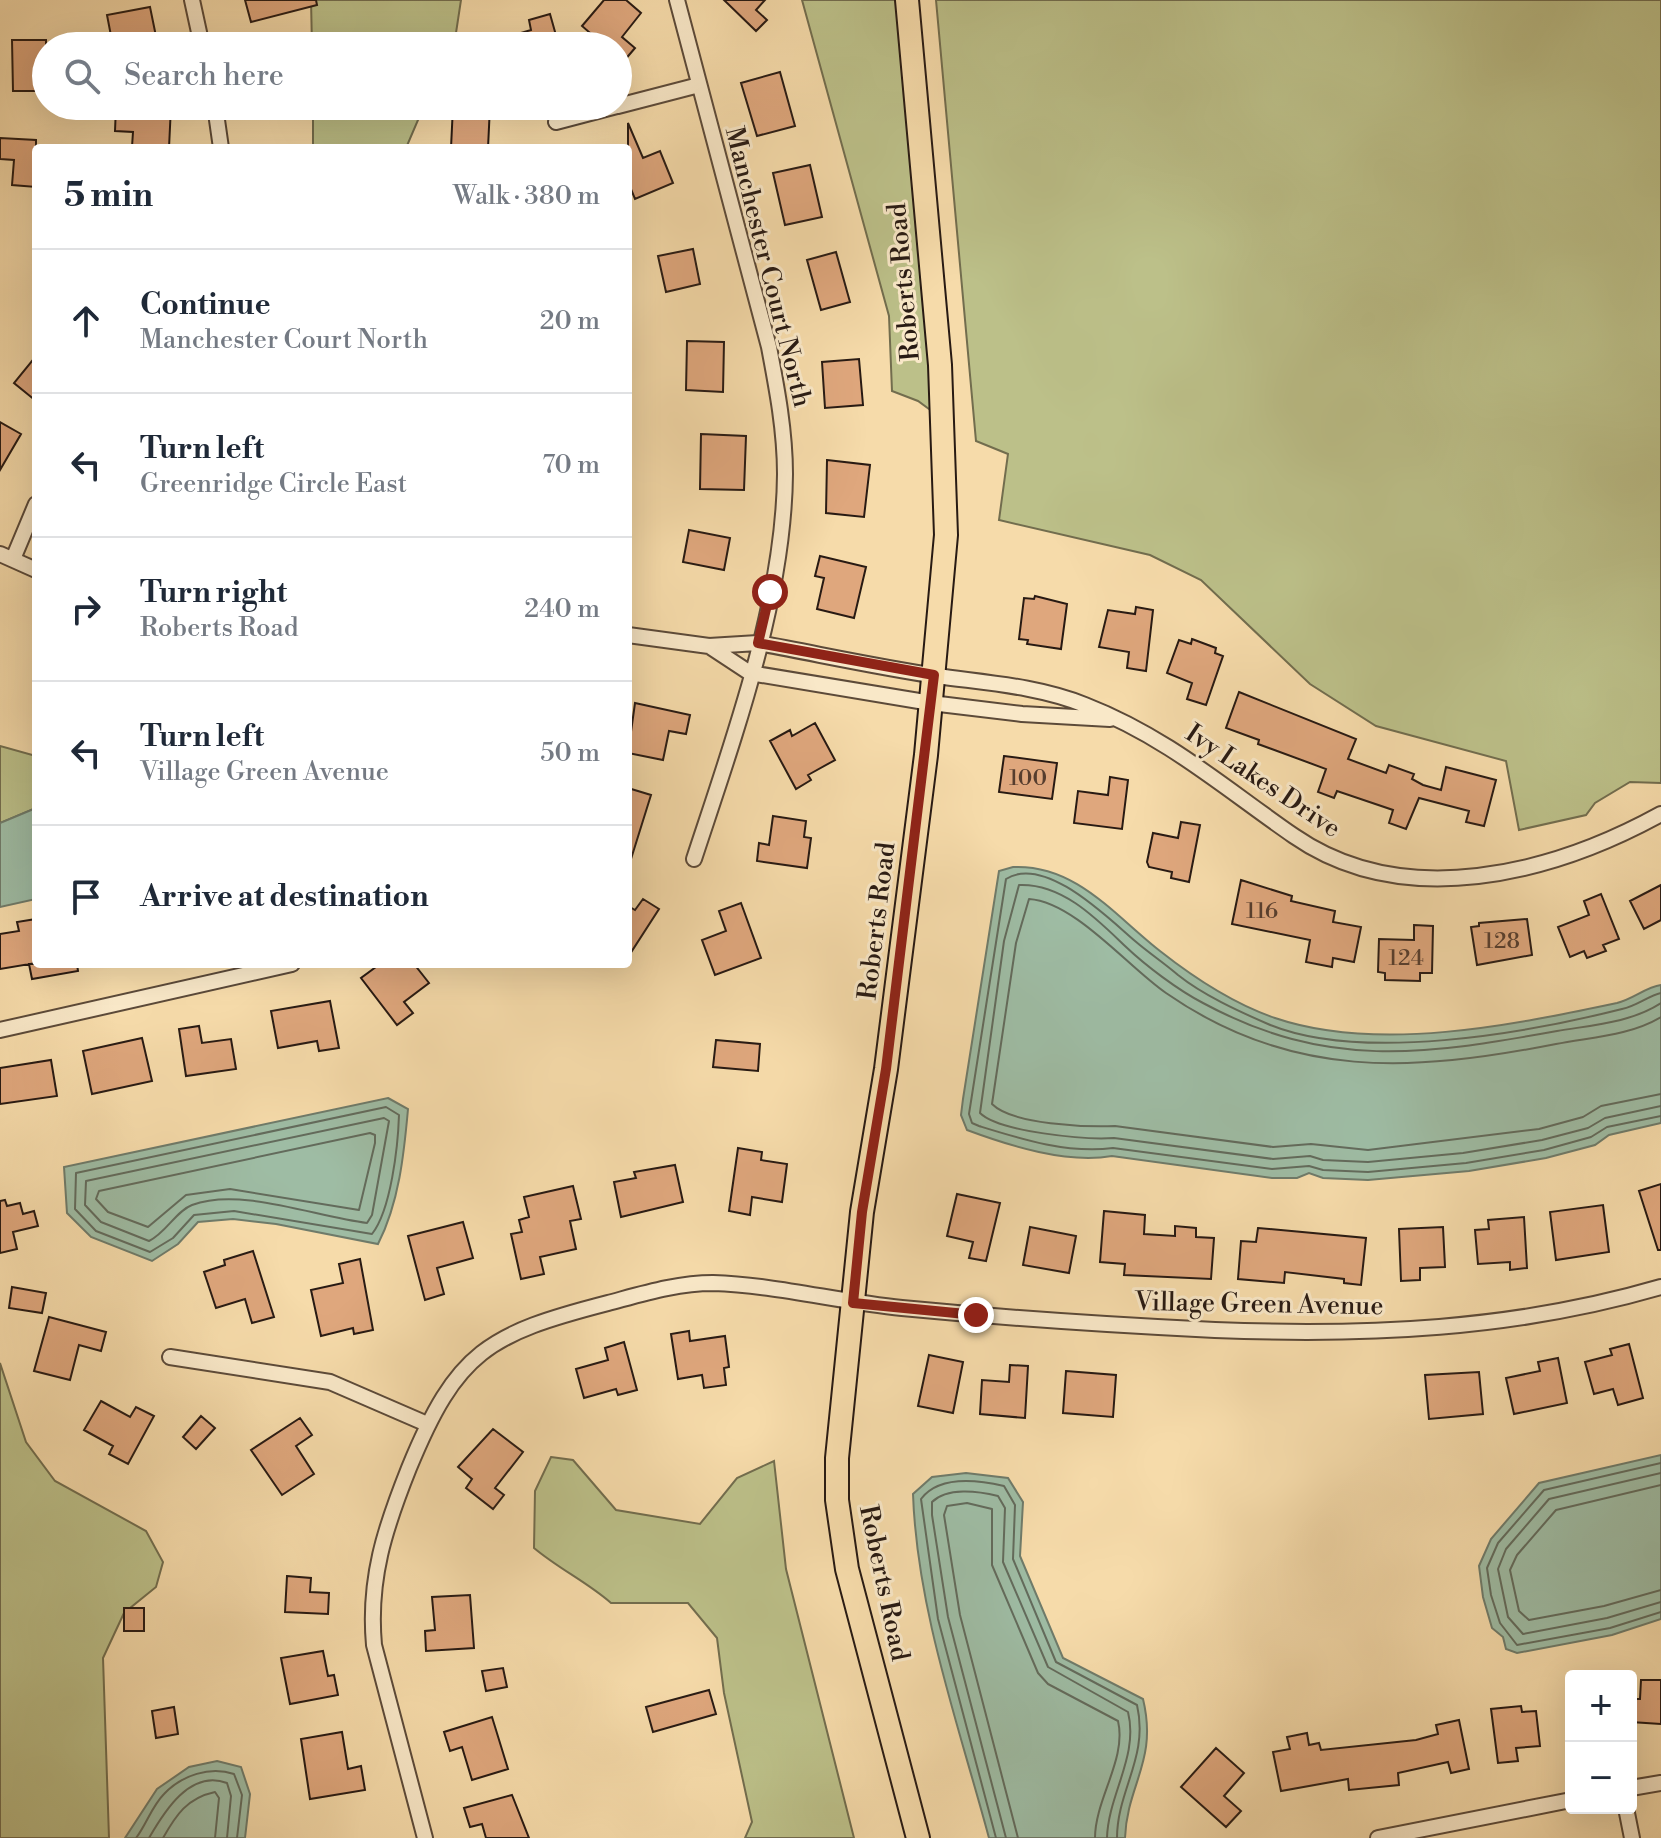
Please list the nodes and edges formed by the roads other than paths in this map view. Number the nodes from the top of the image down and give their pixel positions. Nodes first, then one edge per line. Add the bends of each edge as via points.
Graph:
1 (192, 0) edge
2 (677, 0) edge
3 (907, 0) edge
4 (199, 32) edge
5 (699, 85) junction
6 (632, 102) edge
7 (217, 120) edge
8 (564, 120) edge
9 (556, 122) dead end
10 (220, 144) edge
11 (32, 511) edge
12 (6, 556) edge
13 (32, 568) edge
14 (632, 636) edge
15 (758, 643) junction
16 (709, 646) junction
17 (750, 673) junction
18 (934, 675) junction
19 (931, 703) junction
20 (1118, 719) junction
21 (1661, 814) edge
22 (694, 859) dead end
23 (274, 968) edge
24 (0, 1030) edge
25 (1661, 1287) edge
26 (853, 1303) junction
27 (170, 1357) dead end
28 (427, 1424) junction
29 (1661, 1783) edge
30 (1637, 1787) edge
31 (1565, 1801) edge
32 (1627, 1814) edge
33 (425, 1838) edge
34 (918, 1838) edge
35 (1378, 1838) edge
36 (1632, 1838) edge

1 - 4 street
2 - 5 street, Manchester Court North
3 - 18 main road, Roberts Road via 948,503
5 - 6 street
5 - 15 street, Manchester Court North via 769,347 784,437 781,528
7 - 10 street
8 - 9 street
11 - 12 street
12 - 13 street
14 - 16 street
15 - 16 street, Ivy Lakes Drive
15 - 17 street, Manchester Court North
15 - 18 street, Ivy Lakes Drive
16 - 17 street
17 - 19 street, Ivy Lakes Drive
17 - 22 street, Manchester Court North
18 - 19 main road, Roberts Road
18 - 20 street, Ivy Lakes Drive via 1064,697
19 - 20 street, Ivy Lakes Drive
19 - 26 main road, Roberts Road
20 - 21 street, Ivy Lakes Drive via 1184,755 1295,837 1339,861 1382,874 1438,878 1524,867 1594,847
23 - 24 street
25 - 26 street, Village Green Avenue via 1499,1322 1344,1334 1073,1322
26 - 28 street, Village Green Avenue via 740,1286 682,1285 537,1321 473,1359
26 - 34 main road, Roberts Road via 837,1458 841,1541
27 - 28 street via 330,1382
28 - 33 street, Village Green Avenue via 383,1531 371,1616
29 - 30 street
31 - 35 street
32 - 36 street

